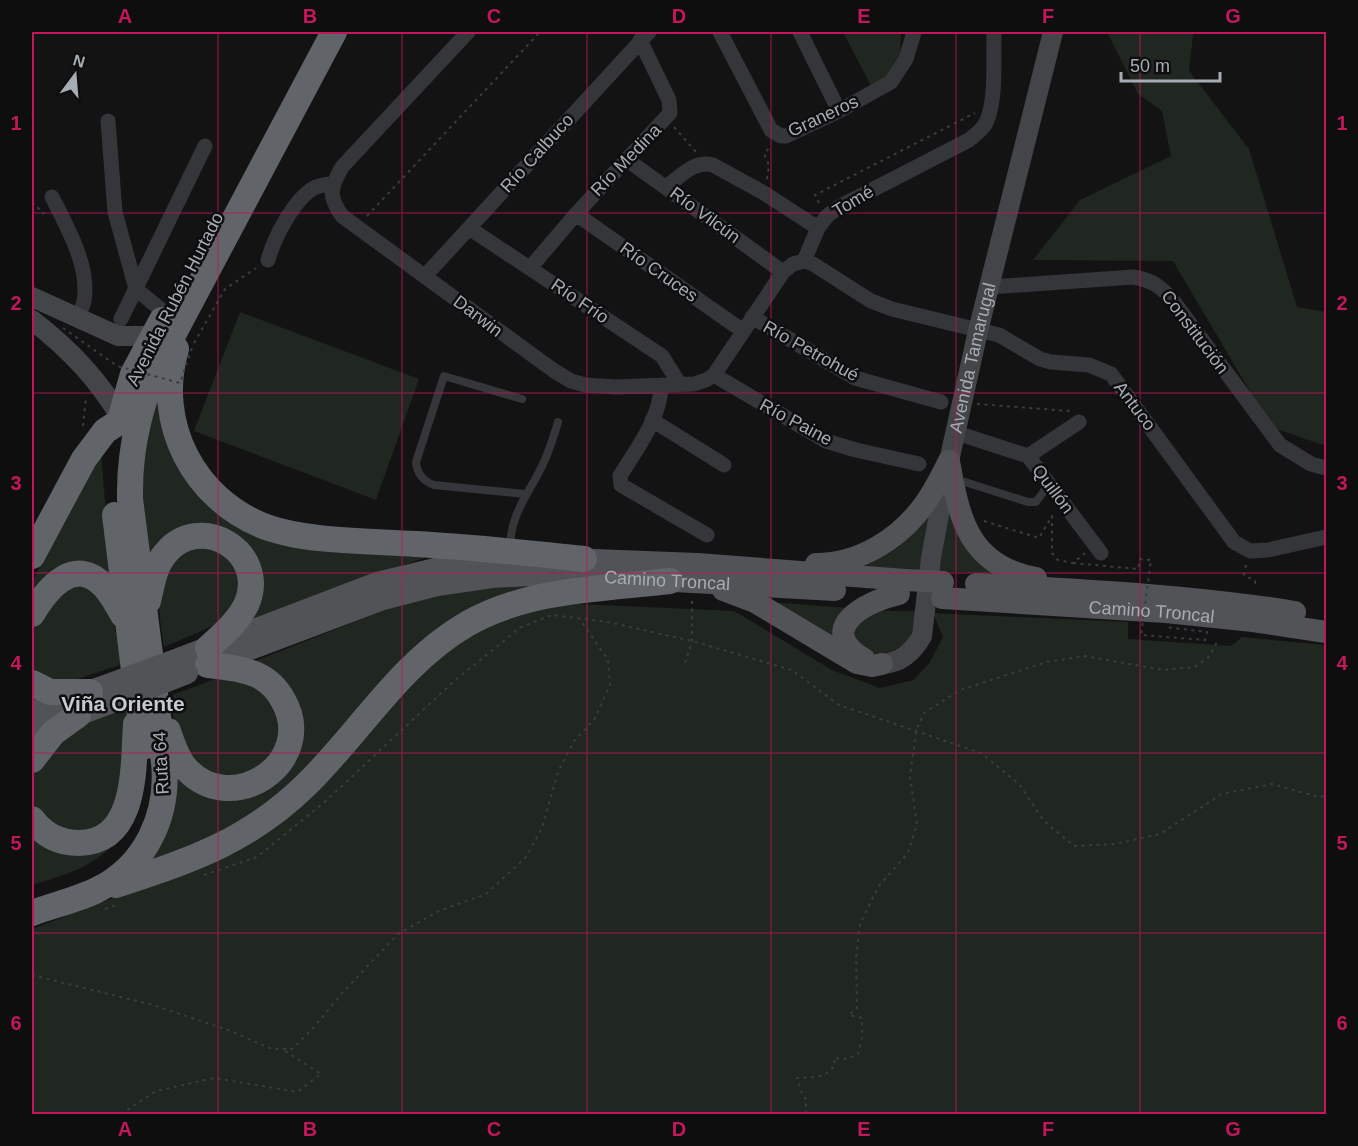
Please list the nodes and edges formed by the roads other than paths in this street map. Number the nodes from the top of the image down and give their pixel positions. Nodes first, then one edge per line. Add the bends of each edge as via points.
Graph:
1 (317, 32) edge
2 (334, 32) edge
3 (468, 32) edge
4 (720, 32) edge
5 (800, 32) edge
6 (914, 32) edge
7 (994, 32) edge
8 (1053, 32) edge
9 (646, 34) edge
10 (839, 111) junction
11 (108, 122) dead end
12 (205, 146) dead end
13 (626, 159) junction
14 (333, 183) junction
15 (666, 186) junction
16 (52, 197) dead end
17 (576, 214) junction
18 (469, 228) junction
19 (818, 228) junction
20 (268, 260) road end
21 (804, 261) junction
22 (530, 268) junction
23 (783, 272) junction
24 (425, 276) junction
25 (990, 287) junction
26 (136, 289) junction
27 (38, 299) edge
28 (177, 311) junction
29 (752, 317) junction
30 (121, 319) dead end
31 (32, 320) edge
32 (70, 324) junction
33 (743, 331) junction
34 (978, 331) junction
35 (153, 336) junction
36 (714, 375) junction
37 (661, 385) junction
38 (680, 386) junction
39 (522, 399) dead end
40 (941, 402) dead end
41 (1076, 417) road end
42 (120, 420) junction
43 (652, 420) junction
44 (558, 422) dead end
45 (957, 433) junction
46 (1028, 456) junction
47 (949, 461) junction
48 (919, 464) dead end
49 (724, 465) dead end
50 (1326, 468) edge
51 (965, 482) dead end
52 (1050, 484) junction
53 (525, 494) junction
54 (707, 535) dead end
55 (1326, 537) edge
56 (1098, 549) road end
57 (510, 552) junction
58 (32, 556) edge
59 (584, 559) junction
60 (695, 578) junction
61 (903, 589) junction
62 (943, 590) junction
63 (1126, 593) junction
64 (32, 615) edge
65 (1326, 617) edge
66 (137, 618) junction
67 (1326, 632) edge
68 (196, 661) junction
69 (882, 664) junction
70 (32, 683) edge
71 (90, 692) junction
72 (136, 693) junction
73 (32, 712) edge
74 (78, 715) junction
75 (32, 732) edge
76 (32, 760) edge
77 (32, 819) edge
78 (84, 895) junction
79 (32, 899) edge
80 (32, 913) edge

1 - 28 highway, Avenida Rubén Hurtado
2 - 28 highway, Avenida Rubén Hurtado
3 - 14 street via 352,155
4 - 10 street, Graneros via 771,130 781,136 791,135
5 - 10 street
6 - 10 street, Graneros via 906,58 891,82
7 - 19 street, Tomé via 991,101 980,131 850,200 827,216
8 - 25 street, Avenida Tamarugal
9 - 13 street, Río Medina via 670,112
9 - 18 street, Río Calbuco
11 - 26 street via 115,212
12 - 26 street
13 - 15 street, Río Vilcún
13 - 17 street, Río Medina
14 - 20 street via 307,193 278,230
14 - 24 street, Darwin via 332,202 342,216
15 - 19 street via 696,164 713,165
15 - 23 street, Río Vilcún
16 - 32 street via 75,243 84,282 84,302
17 - 22 street, Río Medina
17 - 33 street, Río Cruces
18 - 22 street, Río Frío
18 - 24 street, Río Calbuco
19 - 21 street, Tomé
21 - 23 street
21 - 34 street, Antuco via 871,301
22 - 38 street, Río Frío via 662,356
23 - 29 street
24 - 37 street, Darwin via 572,381 616,387
25 - 34 street, Avenida Tamarugal
25 - 50 street, Constitución via 1133,277 1153,282 1174,302 1280,445 1311,464
26 - 28 street
26 - 30 street
27 - 31 street
27 - 32 street
28 - 35 highway, Avenida Rubén Hurtado
28 - 57 highway via 170,369 172,420 192,466 225,503 266,527 298,535
28 - 66 highway, Avenida Rubén Hurtado via 145,393 132,447 130,499
29 - 33 street
29 - 40 street, Río Petrohué via 855,378
31 - 42 street via 84,367 110,399
32 - 35 street via 118,336
33 - 36 street
34 - 45 street, Avenida Tamarugal
34 - 55 street, Antuco via 1006,338 1040,359 1089,365 1111,374 1234,542 1250,551
35 - 42 highway, Avenida Rubén Hurtado via 133,374
36 - 38 street
36 - 48 street, Río Paine via 826,441
37 - 38 street
37 - 43 street
39 - 53 lane via 444,376 416,462 419,474 434,485
41 - 46 street
42 - 58 highway via 105,431 84,459
42 - 66 highway, Avenida Rubén Hurtado via 113,495
43 - 49 street
43 - 54 street via 620,476 621,485
44 - 53 lane via 544,463
45 - 46 street, Quillón
45 - 47 street, Avenida Tamarugal
46 - 52 street, Quillón
47 - 60 main road via 906,525 866,554 830,564
47 - 63 main road via 961,513 977,547 997,565 1021,575
47 - 69 street, Avenida Tamarugal via 922,636 907,655 894,663
51 - 52 lane via 1028,502 1036,502
52 - 56 street, Quillón
53 - 57 lane via 512,528
57 - 59 highway
59 - 60 main road, Camino Troncal
59 - 68 main road, Camino Troncal via 499,559 420,571 377,583
60 - 61 main road, Camino Troncal
60 - 68 main road, Camino Troncal via 549,574 455,582 383,599
60 - 69 main road via 755,602 857,663
60 - 78 highway via 521,601 467,624 417,661 308,783 271,815 188,861
61 - 62 main road, Camino Troncal
61 - 69 main road via 853,613 845,628 850,649 866,660
62 - 63 main road, Camino Troncal
62 - 67 main road, Camino Troncal
63 - 65 main road, Camino Troncal via 1254,605
64 - 66 highway via 41,598 57,582 80,575 105,586
66 - 68 highway via 168,549 193,536 212,537 230,544 248,567 249,596 227,631
66 - 72 highway, Ruta 64
68 - 72 main road, Camino Troncal, bridge
68 - 72 highway via 258,676 275,689 286,707 291,728 287,748 277,767 261,780 240,788 219,787 199,779 178,756
70 - 71 highway via 50,692
71 - 72 main road, Camino Troncal
71 - 73 main road, Camino Troncal
72 - 74 main road, Camino Troncal
72 - 77 highway via 133,782 118,824 102,837 72,843 53,838
72 - 78 highway, Ruta 64 via 166,778 158,824 134,862 111,882
72 - 79 highway, Ruta 64 via 150,771 138,827 122,852 100,872 73,886
74 - 75 main road, Camino Troncal
74 - 76 highway via 53,733
78 - 80 highway, Ruta 64

